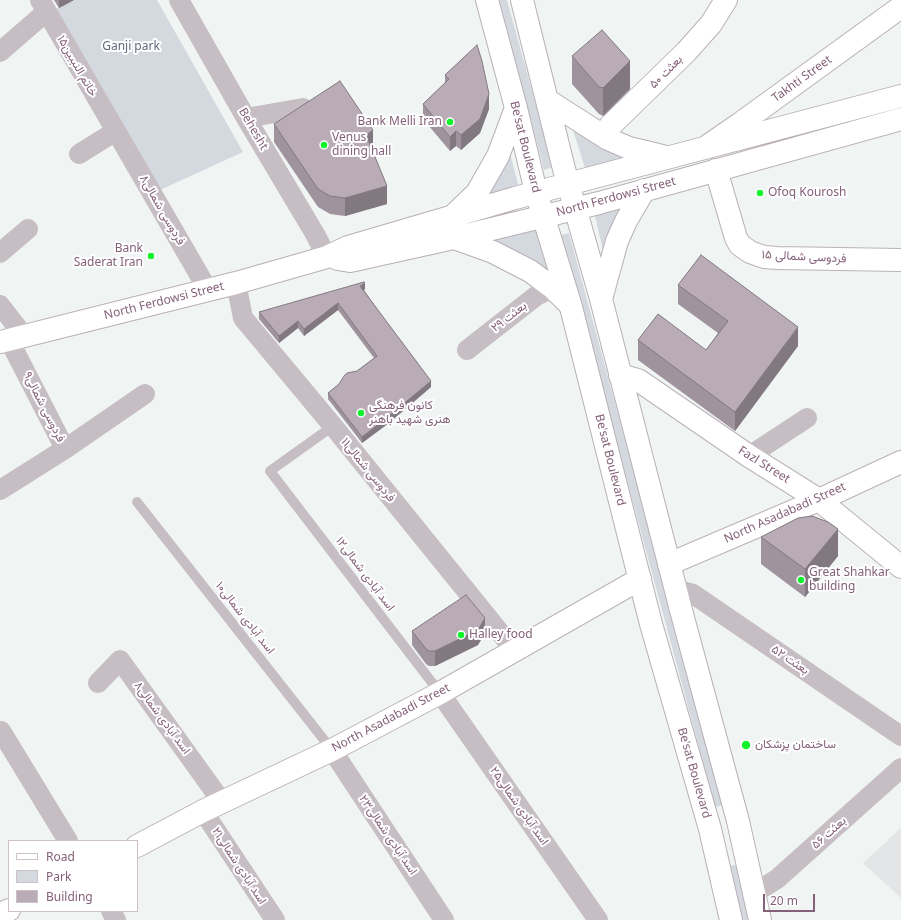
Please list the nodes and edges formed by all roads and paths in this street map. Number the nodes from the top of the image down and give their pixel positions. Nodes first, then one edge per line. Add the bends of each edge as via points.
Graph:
1 (487, 0) edge
2 (522, 0) edge
3 (181, 1) edge
4 (43, 6) edge
5 (722, 7) edge
6 (901, 7) edge
7 (0, 52) edge
8 (901, 96) edge
9 (547, 100) junction
10 (303, 108) edge
11 (516, 108) junction
12 (246, 118) junction
13 (901, 119) edge
14 (610, 126) dead end
15 (116, 131) junction
16 (703, 149) junction
17 (79, 154) dead end
18 (669, 158) junction
19 (716, 170) junction
20 (569, 184) junction
21 (644, 190) junction
22 (536, 192) junction
23 (576, 209) junction
24 (542, 216) junction
25 (453, 217) junction
26 (28, 229) dead end
27 (454, 238) junction
28 (0, 253) edge
29 (327, 257) junction
30 (901, 260) edge
31 (236, 283) junction
32 (553, 288) junction
33 (208, 290) junction
34 (601, 299) junction
35 (0, 306) edge
36 (571, 307) junction
37 (11, 339) edge
38 (466, 350) dead end
39 (618, 369) junction
40 (588, 372) junction
41 (145, 394) dead end
42 (807, 418) dead end
43 (333, 426) junction
44 (65, 449) junction
45 (749, 456) junction
46 (901, 462) edge
47 (0, 490) edge
48 (819, 500) junction
49 (137, 502) dead end
50 (669, 564) junction
51 (901, 567) edge
52 (640, 579) junction
53 (675, 590) junction
54 (516, 651) junction
55 (98, 683) dead end
56 (440, 693) junction
57 (1, 730) edge
58 (901, 736) edge
59 (332, 750) junction
60 (901, 768) edge
61 (213, 807) junction
62 (738, 821) junction
63 (710, 829) junction
64 (67, 840) edge
65 (138, 845) edge
66 (753, 894) junction
67 (275, 920) edge
68 (444, 920) edge
69 (598, 920) edge
70 (731, 920) edge
71 (760, 920) edge

1 - 11 main road, Be'sat Boulevard
2 - 9 main road
3 - 12 street, Behesht
4 - 7 street
4 - 15 street, خاتم النببین۱۵
5 - 14 main road, بعثت ۵۰ via 708,28 681,57
6 - 16 main road, Takhti Street
8 - 16 main road, North Ferdowsi Street
9 - 18 main road via 608,139 629,148
9 - 20 main road
10 - 12 street
11 - 22 main road, Be'sat Boulevard
11 - 25 main road via 498,156 476,193
12 - 29 street, Behesht
13 - 19 main road, North Ferdowsi Street
15 - 17 street
15 - 33 street, فردوسی شمالی۸
16 - 18 main road, North Ferdowsi Street
18 - 20 main road, North Ferdowsi Street
19 - 21 main road, North Ferdowsi Street
19 - 30 main road, فردوسی شمالی ۱۵ via 736,238 740,245 750,252 778,258
20 - 22 main road, North Ferdowsi Street
20 - 23 main road
21 - 23 main road, North Ferdowsi Street
21 - 34 main road via 617,241
22 - 24 main road, Be'sat Boulevard
22 - 25 main road, North Ferdowsi Street
23 - 24 main road, North Ferdowsi Street
23 - 34 main road
24 - 27 main road, North Ferdowsi Street
24 - 36 main road, Be'sat Boulevard
25 - 29 main road, North Ferdowsi Street via 348,247
26 - 28 street
27 - 29 main road, North Ferdowsi Street via 350,261
27 - 32 main road via 493,252 530,271
29 - 31 main road, North Ferdowsi Street
31 - 33 main road, North Ferdowsi Street
31 - 43 street, فردوسی شمالی۱۱ via 242,318
32 - 36 main road
32 - 38 street, بعثت ۲۹ via 536,296
33 - 37 main road, North Ferdowsi Street
34 - 39 main road
35 - 37 street, فردوسی شمالی۹
36 - 40 main road, Be'sat Boulevard
37 - 44 street, فردوسی شمالی۹
39 - 40 main road
39 - 45 main road, Fazl Street
39 - 50 main road
40 - 52 main road, Be'sat Boulevard
41 - 44 street
42 - 45 street
43 - 54 street, فردوسی شمالی۱۱
43 - 56 lane, اسد آبادی شمالی۱۲ via 270,471
44 - 47 street, فردوسی شمالی۹
45 - 48 main road, Fazl Street
46 - 48 main road, North Asadabadi Street
48 - 50 main road, North Asadabadi Street
48 - 51 main road, Fazl Street
49 - 59 lane, اسد آبادی شمالی۱۰
50 - 53 main road
52 - 54 main road, North Asadabadi Street
52 - 63 main road, Be'sat Boulevard
53 - 58 street, بعثت ۵۲ via 693,594
53 - 62 main road
54 - 56 main road, North Asadabadi Street
55 - 61 street, اسد آبادی شمالی۸ via 120,660
56 - 59 main road, North Asadabadi Street
56 - 69 street, اسد آبادی شمالی۲۵
57 - 64 street
59 - 61 main road, North Asadabadi Street
59 - 68 street, اسد آبادی شمالی۲۳
60 - 66 street, بعثت ۵۶ via 777,879
61 - 65 main road, North Asadabadi Street
61 - 67 street, اسد آبادی شمالی۲۱
62 - 63 main road
62 - 66 main road
63 - 70 main road, Be'sat Boulevard
66 - 71 main road

